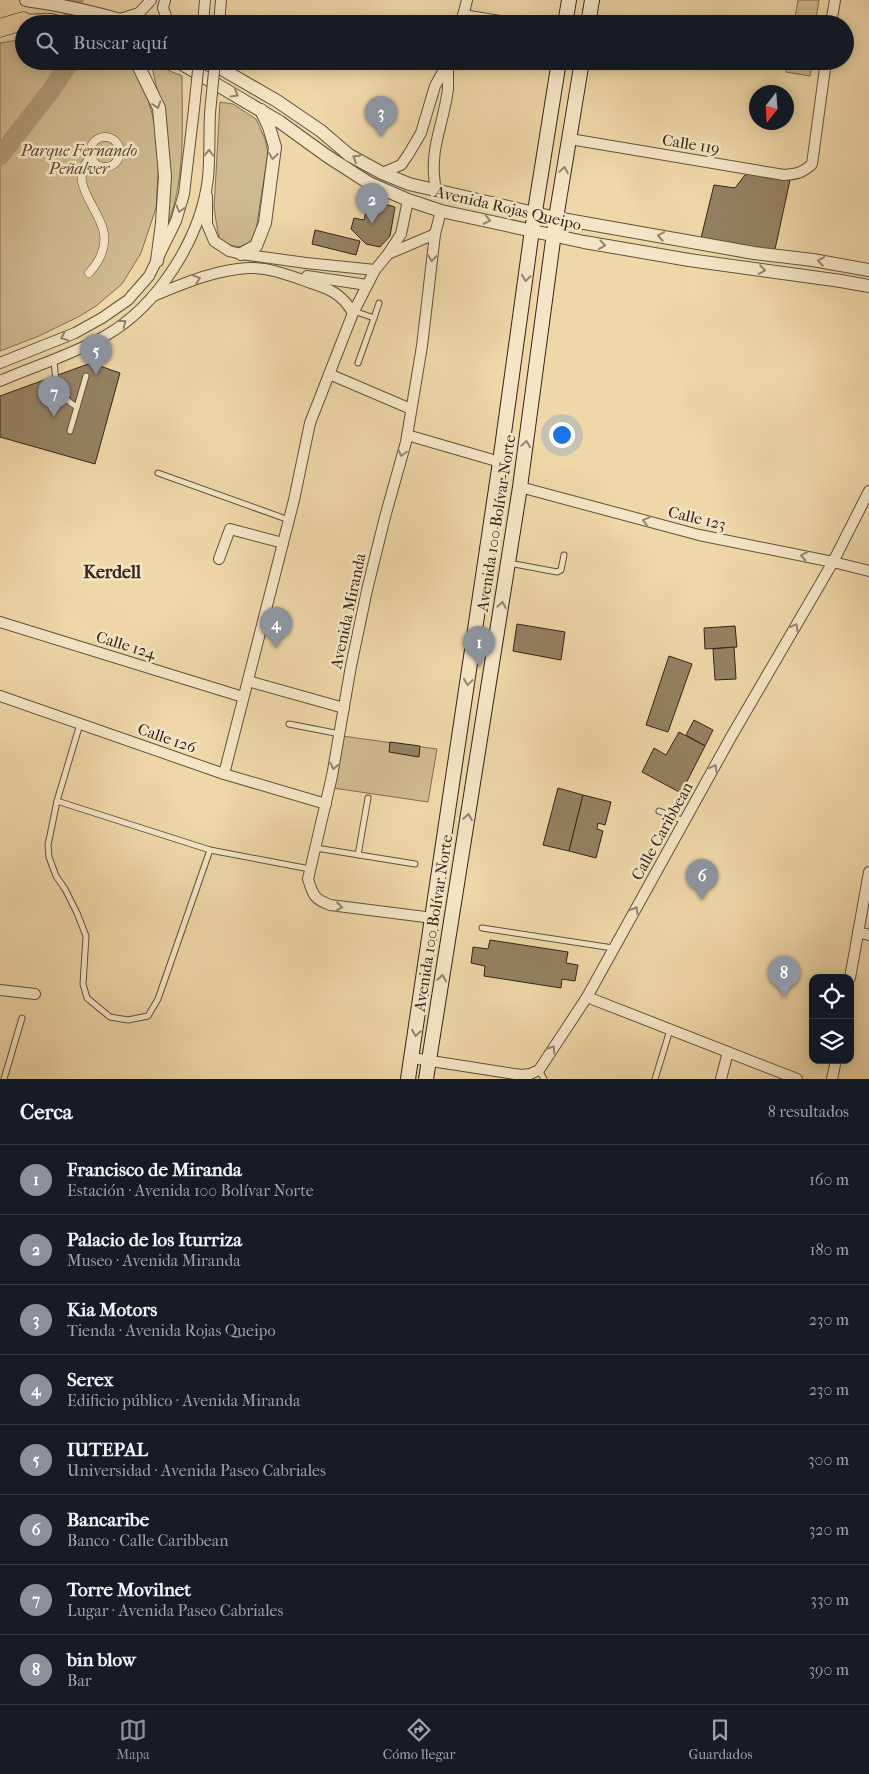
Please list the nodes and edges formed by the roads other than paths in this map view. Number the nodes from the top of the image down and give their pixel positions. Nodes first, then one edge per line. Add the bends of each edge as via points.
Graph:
1 (26, 0) edge
2 (151, 0) edge
3 (165, 0) edge
4 (205, 0) edge
5 (221, 0) edge
6 (467, 0) edge
7 (568, 0) edge
8 (592, 0) edge
9 (834, 0) edge
10 (107, 15) edge
11 (133, 15) edge
12 (166, 15) edge
13 (204, 15) edge
14 (220, 15) edge
15 (463, 15) edge
16 (566, 15) edge
17 (590, 15) edge
18 (832, 15) edge
19 (0, 19) edge
20 (15, 20) edge
21 (15, 23) edge
22 (0, 28) edge
23 (140, 70) edge
24 (192, 70) edge
25 (198, 70) edge
26 (214, 70) edge
27 (224, 70) edge
28 (444, 70) edge
29 (448, 70) edge
30 (557, 70) edge
31 (581, 70) edge
32 (825, 70) edge
33 (261, 110) junction
34 (570, 140) junction
35 (90, 158) junction
36 (382, 173) junction
37 (208, 178) junction
38 (436, 191) junction
39 (408, 200) junction
40 (441, 211) junction
41 (535, 213) junction
42 (556, 218) junction
43 (532, 230) junction
44 (435, 234) junction
45 (554, 235) junction
46 (241, 254) junction
47 (388, 254) junction
48 (157, 261) junction
49 (375, 270) junction
50 (869, 270) edge
51 (89, 273) dead end
52 (286, 274) junction
53 (367, 284) junction
54 (869, 286) edge
55 (152, 296) junction
56 (379, 303) dead end
57 (353, 312) junction
58 (374, 318) junction
59 (54, 359) junction
60 (0, 363) edge
61 (358, 364) dead end
62 (329, 374) junction
63 (86, 376) dead end
64 (0, 381) edge
65 (77, 407) junction
66 (411, 409) junction
67 (70, 431) dead end
68 (407, 435) junction
69 (500, 462) junction
70 (158, 473) dead end
71 (520, 488) junction
72 (869, 491) edge
73 (289, 520) junction
74 (283, 542) junction
75 (564, 554) dead end
76 (219, 559) dead end
77 (508, 562) junction
78 (833, 562) junction
79 (869, 571) edge
80 (0, 622) edge
81 (248, 681) junction
82 (0, 696) edge
83 (243, 697) junction
84 (344, 708) junction
85 (80, 724) junction
86 (289, 724) dead end
87 (340, 734) junction
88 (224, 774) junction
89 (368, 798) dead end
90 (57, 801) junction
91 (326, 804) junction
92 (659, 811) dead end
93 (684, 821) junction
94 (315, 848) junction
95 (210, 850) junction
96 (358, 855) junction
97 (415, 864) dead end
98 (311, 869) junction
99 (869, 872) edge
100 (433, 918) junction
101 (482, 928) dead end
102 (858, 932) junction
103 (869, 935) edge
104 (614, 948) junction
105 (851, 974) edge
106 (0, 990) edge
107 (35, 994) dead end
108 (587, 996) junction
109 (22, 1018) dead end
110 (670, 1029) junction
111 (728, 1052) junction
112 (412, 1058) junction
113 (429, 1060) junction
114 (835, 1064) edge
115 (542, 1074) edge
116 (4, 1079) edge
117 (408, 1079) edge
118 (426, 1079) edge
119 (655, 1079) edge
120 (721, 1079) edge
121 (797, 1079) edge
122 (832, 1079) edge

1 - 10 street
2 - 11 street
3 - 12 street
4 - 13 street
5 - 14 street
6 - 15 street
7 - 16 main road
8 - 17 main road
9 - 18 street
19 - 20 street
21 - 22 highway
23 -> 48 street via 159,108 165,176
24 -> 33 street, Avenida Rojas Queipo
25 -> 48 street, bridge via 184,194 176,221
37 -> 26 street, bridge
36 -> 27 street, Avenida Rojas Queipo via 349,155 321,130 277,101
28 - 36 street via 435,86 421,133 408,156 401,165
29 - 38 street via 448,90 434,149 432,174
30 - 41 main road, Avenida 100 Bolívar Norte
31 - 34 main road, Avenida 100 Bolívar Norte
32 - 34 street, Calle 119 via 812,164 798,174 784,175
33 - 39 street, Avenida Rojas Queipo via 369,183
33 -> 46 street via 275,147 265,223 256,246
42 -> 34 main road, Avenida 100 Bolívar Norte
35 - 35 street via 98,166 110,166 119,158 119,147 111,138 99,138 91,146
35 - 51 street via 83,168 82,186 102,226 104,241 98,263
36 - 38 street, Avenida Rojas Queipo
37 - 46 street via 207,224 214,241 229,251
37 - 55 street via 188,244 178,263
38 - 41 street, Avenida Rojas Queipo
39 - 40 street, Avenida Rojas Queipo
39 - 47 street via 401,234
40 -> 43 street, Avenida Rojas Queipo
40 - 44 street, Avenida Miranda
41 - 42 street, Avenida Rojas Queipo
41 - 43 main road, Avenida 100 Bolívar Norte
42 - 45 main road, Avenida 100 Bolívar Norte
50 -> 42 street, Avenida Rojas Queipo
43 - 45 street, Avenida Rojas Queipo
43 -> 69 main road, Avenida 100 Bolívar Norte
44 - 47 street
44 -> 66 street, Avenida Miranda
45 -> 54 street, Avenida Rojas Queipo via 689,260
71 -> 45 main road, Avenida 100 Bolívar Norte
46 - 49 street
47 - 49 street
48 -> 60 street via 149,276 128,300 102,318 75,333
49 - 53 street
52 - 53 street
55 -> 52 street via 216,273 249,268
52 - 57 street via 332,290 348,303
53 - 57 street
59 -> 55 street via 105,336
56 - 58 lane
57 - 58 lane
57 - 62 street
58 - 61 lane
59 - 64 street
59 - 65 lane via 59,394
62 - 66 street
62 - 73 street via 310,424
63 - 65 lane
65 - 67 lane
66 - 68 street, Avenida Miranda
68 - 69 street
68 -> 84 street, Avenida Miranda via 368,590
69 -> 100 main road, Avenida 100 Bolívar Norte
70 - 73 lane
71 - 77 main road, Avenida 100 Bolívar Norte
78 -> 71 street, Calle 123 via 699,534
72 - 78 street, Calle Caribbean
73 - 74 street
74 - 76 street via 230,529
74 - 81 street
75 - 77 lane via 561,570 557,572
113 -> 77 main road, Avenida 100 Bolívar Norte
78 - 79 street, Calle 123
93 -> 78 street, Calle Caribbean
80 - 83 street, Calle 124
81 - 83 street
81 - 84 street
82 - 85 street, Calle 126
83 - 88 street
84 - 87 street, Avenida Miranda
85 - 88 street, Calle 126
85 - 90 lane
86 - 87 lane
87 -> 91 street, Avenida Miranda
88 - 91 street, Calle 126
89 - 96 lane
90 - 95 lane
90 - 95 lane via 48,845 49,857 56,876 78,913 86,936 83,984 87,998 110,1017 128,1020 148,1016 158,999
91 - 94 street, Avenida Miranda
92 - 93 lane
104 -> 93 street, Calle Caribbean
94 - 96 lane
94 - 98 street, Avenida Miranda
95 - 98 lane
96 - 97 lane
98 -> 100 street, Avenida Miranda via 308,879 312,894 319,901
99 - 102 street
100 -> 112 main road, Avenida 100 Bolívar Norte
101 - 104 lane
102 - 103 street
102 - 105 street
104 - 108 street, Calle Caribbean
106 - 107 street
108 - 110 street
115 -> 108 street, Calle Caribbean
109 - 116 lane
110 - 111 street
110 - 119 lane
111 - 120 street
111 - 121 street
112 - 113 street, Calle Caribbean
112 - 117 main road, Avenida 100 Bolívar Norte
113 - 115 street, Calle Caribbean via 522,1075
113 - 118 main road, Avenida 100 Bolívar Norte
114 - 122 street

